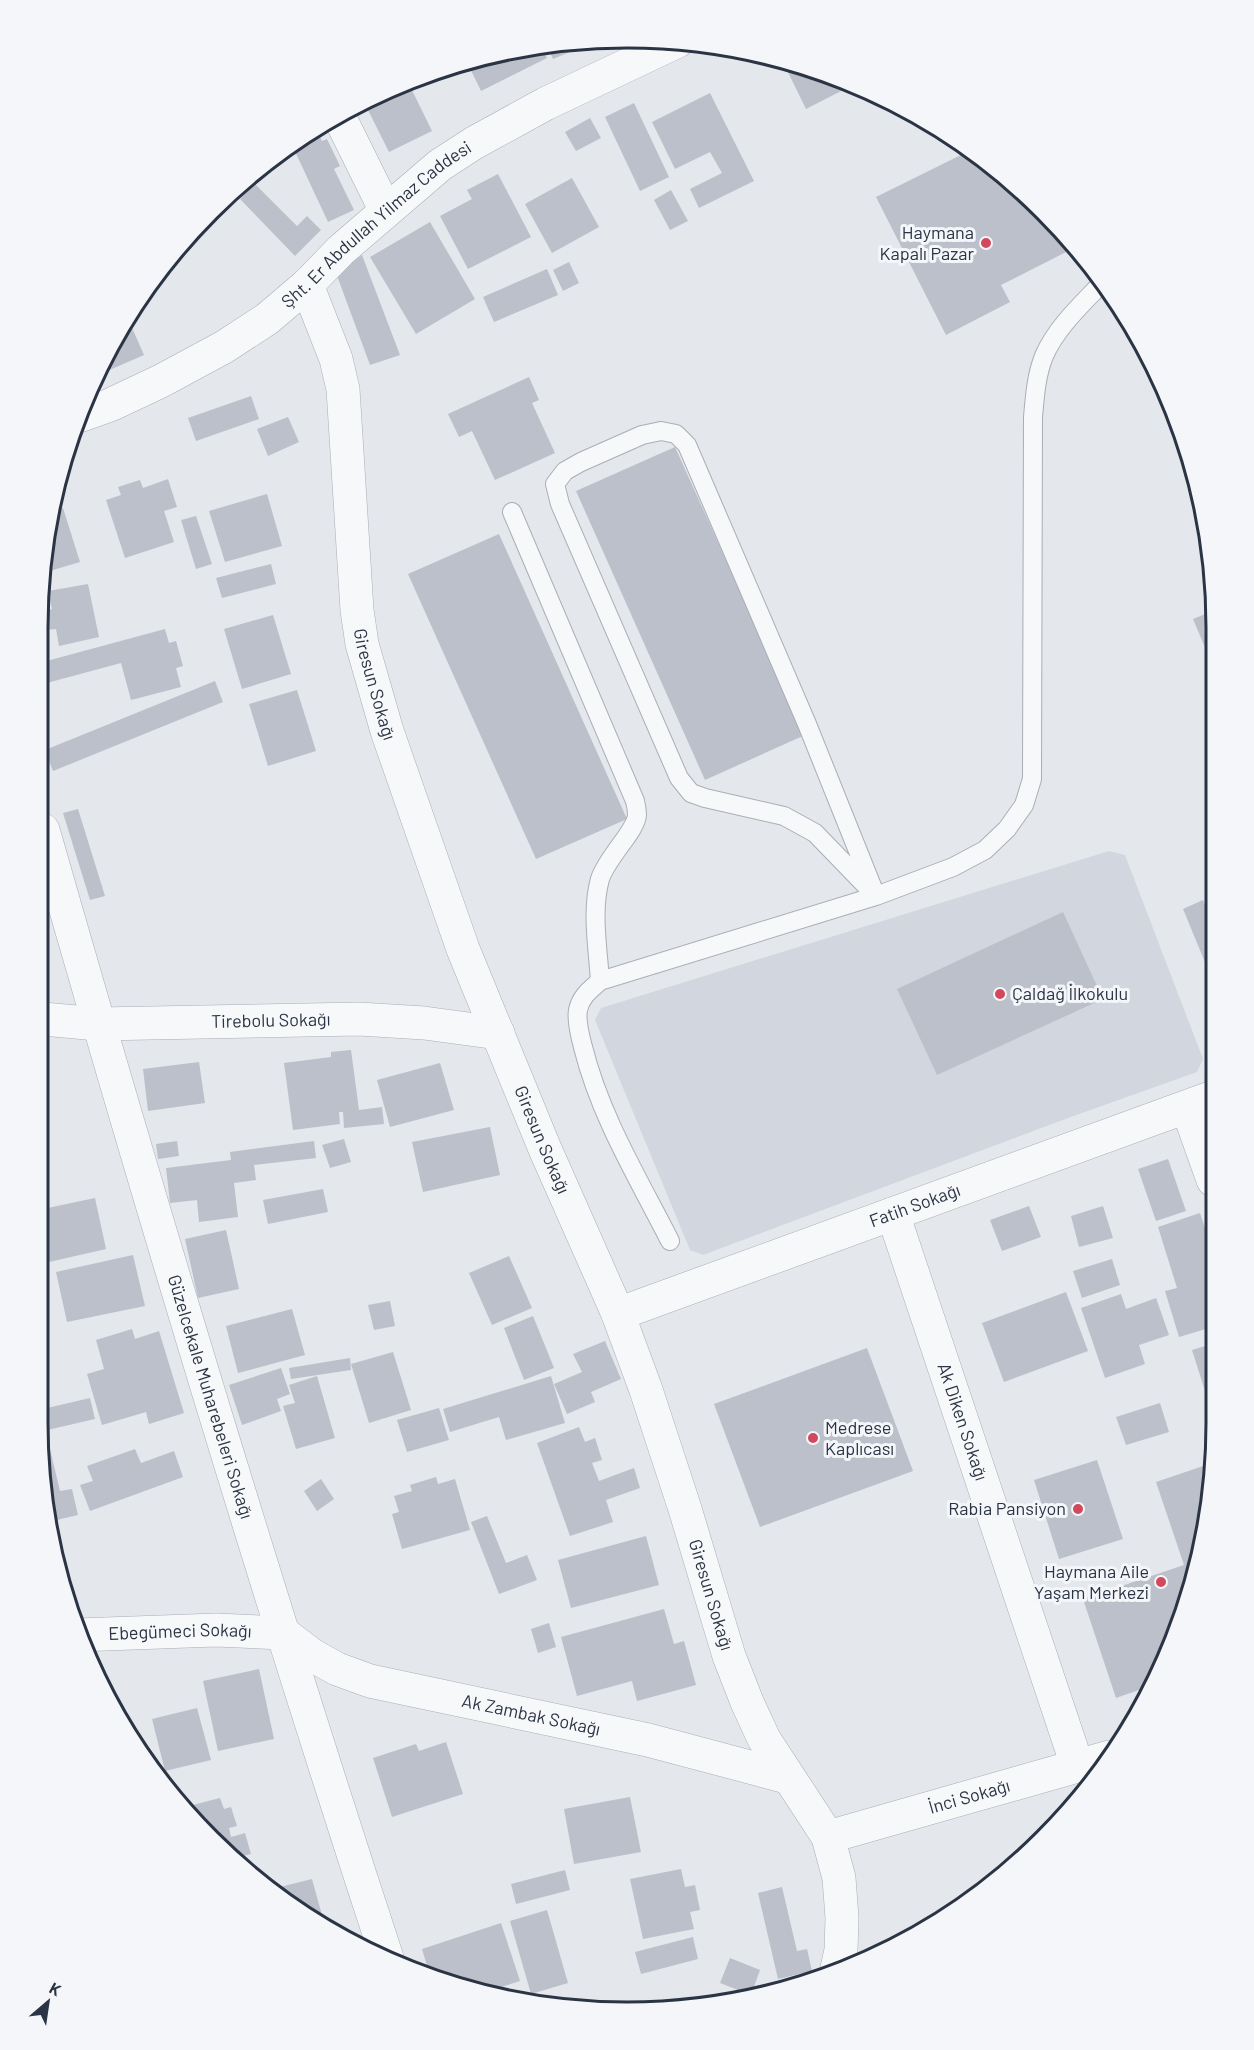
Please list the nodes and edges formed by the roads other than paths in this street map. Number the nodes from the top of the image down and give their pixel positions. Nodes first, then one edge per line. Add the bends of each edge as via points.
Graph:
1 (661, 49) edge
2 (343, 123) edge
3 (387, 211) junction
4 (307, 285) junction
5 (1096, 289) edge
6 (89, 412) edge
7 (512, 512) dead end
8 (48, 848) edge
9 (876, 896) junction
10 (600, 981) junction
11 (48, 1019) edge
12 (98, 1024) junction
13 (498, 1033) junction
14 (1200, 1102) edge
15 (1206, 1138) edge
16 (893, 1214) junction
17 (670, 1241) dead end
18 (618, 1314) junction
19 (282, 1633) junction
20 (88, 1635) edge
21 (1097, 1760) edge
22 (1077, 1765) junction
23 (787, 1777) junction
24 (828, 1837) junction
25 (384, 1948) edge
26 (838, 1962) edge

1 - 3 street, Şht. Er Abdullah Yilmaz Caddesi via 474,143 440,165
2 - 3 street
3 - 4 street, Şht. Er Abdullah Yilmaz Caddesi
4 - 6 street, Şht. Er Abdullah Yilmaz Caddesi via 267,319 224,347 151,386
4 - 13 street, Giresun Sokağı via 333,350 343,390 362,644 387,731
5 - 9 lane via 1058,332 1044,356 1037,381 1033,417 1032,779 1024,805 1007,829 984,850 953,867
7 - 10 lane via 635,801 637,815 631,830 600,879 596,904
8 - 12 street, Güzelcekale Muharebeleri Sokağı
9 - 9 lane via 687,445 676,434 661,430 565,471 555,484 560,504 679,778 691,793 784,816 815,832
9 - 10 lane
10 - 17 lane via 583,996 578,1012 590,1076
11 - 12 street, Tirebolu Sokağı
12 - 13 street, Tirebolu Sokağı via 359,1019
12 - 19 street, Güzelcekale Muharebeleri Sokağı
13 - 18 street, Giresun Sokağı
14 - 15 street
14 - 16 street, Fatih Sokağı
16 - 18 street, Fatih Sokağı
16 - 22 street, Ak Diken Sokağı
18 - 23 street, Giresun Sokağı via 686,1509 729,1656 764,1739
19 - 20 street, Ebegümeci Sokağı via 216,1630
19 - 23 street, Ak Zambak Sokağı via 337,1669 370,1681 648,1740
19 - 25 street, Güzelcekale Muharebeleri Sokağı
21 - 22 street, İnci Sokağı
22 - 24 street, İnci Sokağı
23 - 24 street, Giresun Sokağı
24 - 26 street, Giresun Sokağı via 839,1878 842,1918

